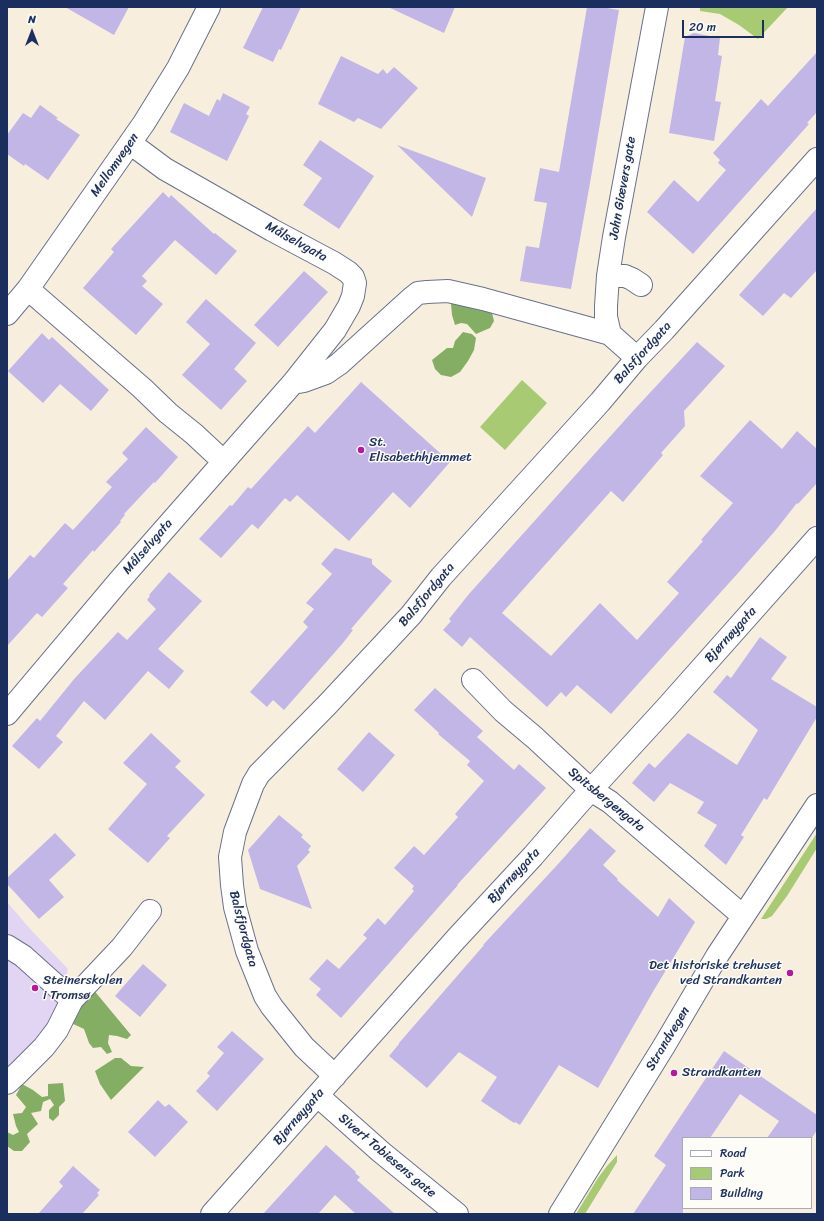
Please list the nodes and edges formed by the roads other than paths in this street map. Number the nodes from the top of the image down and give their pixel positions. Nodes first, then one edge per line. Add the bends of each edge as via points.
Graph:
1 (209, 7) edge
2 (656, 7) edge
3 (130, 143) junction
4 (817, 159) edge
5 (608, 276) junction
6 (641, 285) dead end
7 (28, 289) junction
8 (7, 314) edge
9 (610, 334) junction
10 (637, 358) junction
11 (293, 383) junction
12 (223, 461) junction
13 (817, 538) edge
14 (473, 680) dead end
15 (7, 714) edge
16 (591, 790) junction
17 (817, 805) edge
18 (150, 911) dead end
19 (743, 916) junction
20 (7, 946) edge
21 (72, 1000) junction
22 (335, 1076) junction
23 (7, 1083) edge
24 (318, 1096) junction
25 (212, 1214) edge
26 (457, 1214) edge
27 (560, 1214) edge

1 - 3 street, Mellomvegen via 178,68
2 - 5 street, John Giævers gate
3 - 7 street, Mellomvegen
3 - 11 street, Målselvgata via 165,169 334,263 353,277 353,296 343,318
4 - 10 street, Balsfjordgata
5 - 6 street via 625,276
5 - 9 street, John Giævers gate via 606,317
7 - 8 street, Mellomvegen
7 - 12 street
9 - 10 street
9 - 11 street via 483,298 448,291 426,292 413,297 326,373
10 - 22 street, Balsfjordgata via 410,615 252,784 235,832 230,858 235,907 250,961 272,1007 304,1047
11 - 12 street, Målselvgata
12 - 15 street, Målselvgata
13 - 16 street, Bjørnøygata
14 - 16 street, Spitsbergengata
16 - 19 street, Spitsbergengata via 610,802
16 - 22 street, Bjørnøygata
17 - 19 street, Strandvegen
18 - 21 street via 122,947
19 - 27 street, Strandvegen
20 - 21 street via 23,956
21 - 23 street via 57,1030 44,1047
22 - 24 street, Bjørnøygata
24 - 25 street, Bjørnøygata
24 - 26 street, Sivert Tobiesens gate

